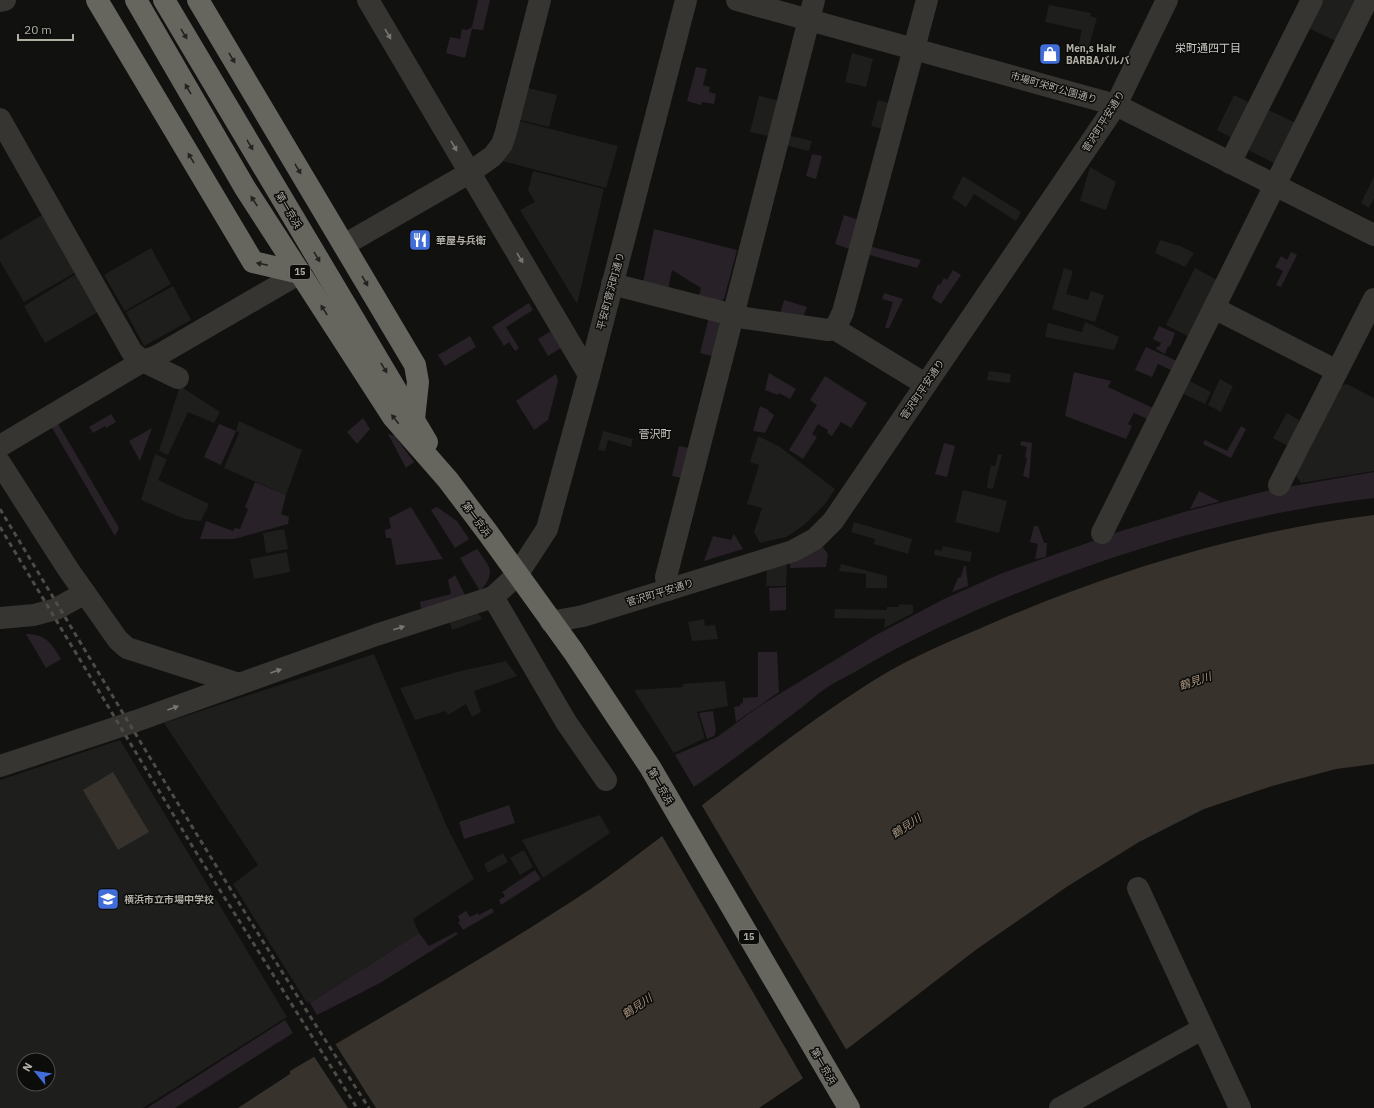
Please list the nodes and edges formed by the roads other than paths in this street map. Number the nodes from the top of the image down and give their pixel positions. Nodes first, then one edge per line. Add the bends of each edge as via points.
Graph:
1 (5, 0) edge
2 (97, 0) edge
3 (136, 0) edge
4 (164, 0) edge
5 (198, 0) edge
6 (368, 0) edge
7 (540, 0) edge
8 (686, 0) edge
9 (738, 0) edge
10 (927, 0) edge
11 (1167, 0) edge
12 (1312, 0) edge
13 (1367, 0) edge
14 (0, 2) edge
15 (811, 10) edge
16 (915, 49) junction
17 (1116, 105) junction
18 (0, 119) edge
19 (1230, 162) junction
20 (470, 172) junction
21 (1275, 185) junction
22 (1374, 235) edge
23 (344, 245) junction
24 (300, 272) junction
25 (612, 284) junction
26 (1374, 299) edge
27 (1214, 308) junction
28 (732, 314) junction
29 (835, 329) junction
30 (143, 361) junction
31 (1337, 371) junction
32 (589, 375) junction
33 (178, 378) dead end
34 (925, 384) junction
35 (414, 419) junction
36 (0, 446) edge
37 (0, 463) edge
38 (448, 480) junction
39 (1279, 485) dead end
40 (9, 495) edge
41 (1102, 533) dead end
42 (517, 575) junction
43 (668, 590) junction
44 (85, 592) junction
45 (493, 597) junction
46 (0, 618) edge
47 (551, 622) junction
48 (239, 684) junction
49 (0, 766) edge
50 (606, 780) dead end
51 (1138, 888) dead end
52 (1202, 1029) junction
53 (849, 1108) edge
54 (1060, 1108) edge
55 (1240, 1108) edge

1 - 14 street
24 -> 2 highway, 15 via 253,262
24 -> 3 highway, 第一京浜 / 15 via 245,188
4 -> 35 highway, 第一京浜 / 15
5 -> 23 highway
6 -> 20 street
7 - 20 street via 502,144 493,156
8 - 25 street, 平安町菅沢町通り
9 - 15 street, 市場町栄町公園通り
10 - 16 street
11 - 17 street, 菅沢町平安通り
12 - 19 street
13 - 21 street
15 - 16 street, 市場町栄町公園通り
15 - 28 street
16 - 17 street, 市場町栄町公園通り
16 - 29 street via 843,312
17 - 19 street, 市場町栄町公園通り
17 - 34 street, 菅沢町平安通り
18 - 30 street via 132,352
19 - 21 street, 市場町栄町公園通り
20 - 23 street
20 -> 32 street
21 - 22 street, 市場町栄町公園通り
21 - 27 street
23 -> 35 highway via 414,365 418,382
24 - 30 street via 157,356
38 -> 24 highway, 第一京浜 / 15 via 393,417
25 - 28 street
25 - 32 street, 平安町菅沢町通り
26 - 31 street
27 - 31 street
27 - 41 street
28 - 29 street
28 - 43 street via 666,577
29 - 34 street
30 - 33 street
30 - 36 street
31 - 39 street
32 - 42 street, 平安町菅沢町通り via 547,529
34 - 43 street, 菅沢町平安通り via 833,521 815,539 793,551
35 - 38 highway, 第一京浜 / 15
37 - 40 street
38 - 42 highway, 第一京浜 / 15
40 - 44 street
42 - 45 street, 平安町菅沢町通り
42 - 47 highway, 第一京浜 / 15
43 - 47 street, 菅沢町平安通り via 583,616
44 - 46 street via 56,609 33,615
44 - 48 street via 118,640 127,648
48 -> 45 street
45 - 50 street via 566,722
47 - 53 highway, 第一京浜 / 15 via 650,767
49 -> 48 street
51 - 52 street
52 - 54 street
52 - 55 street

